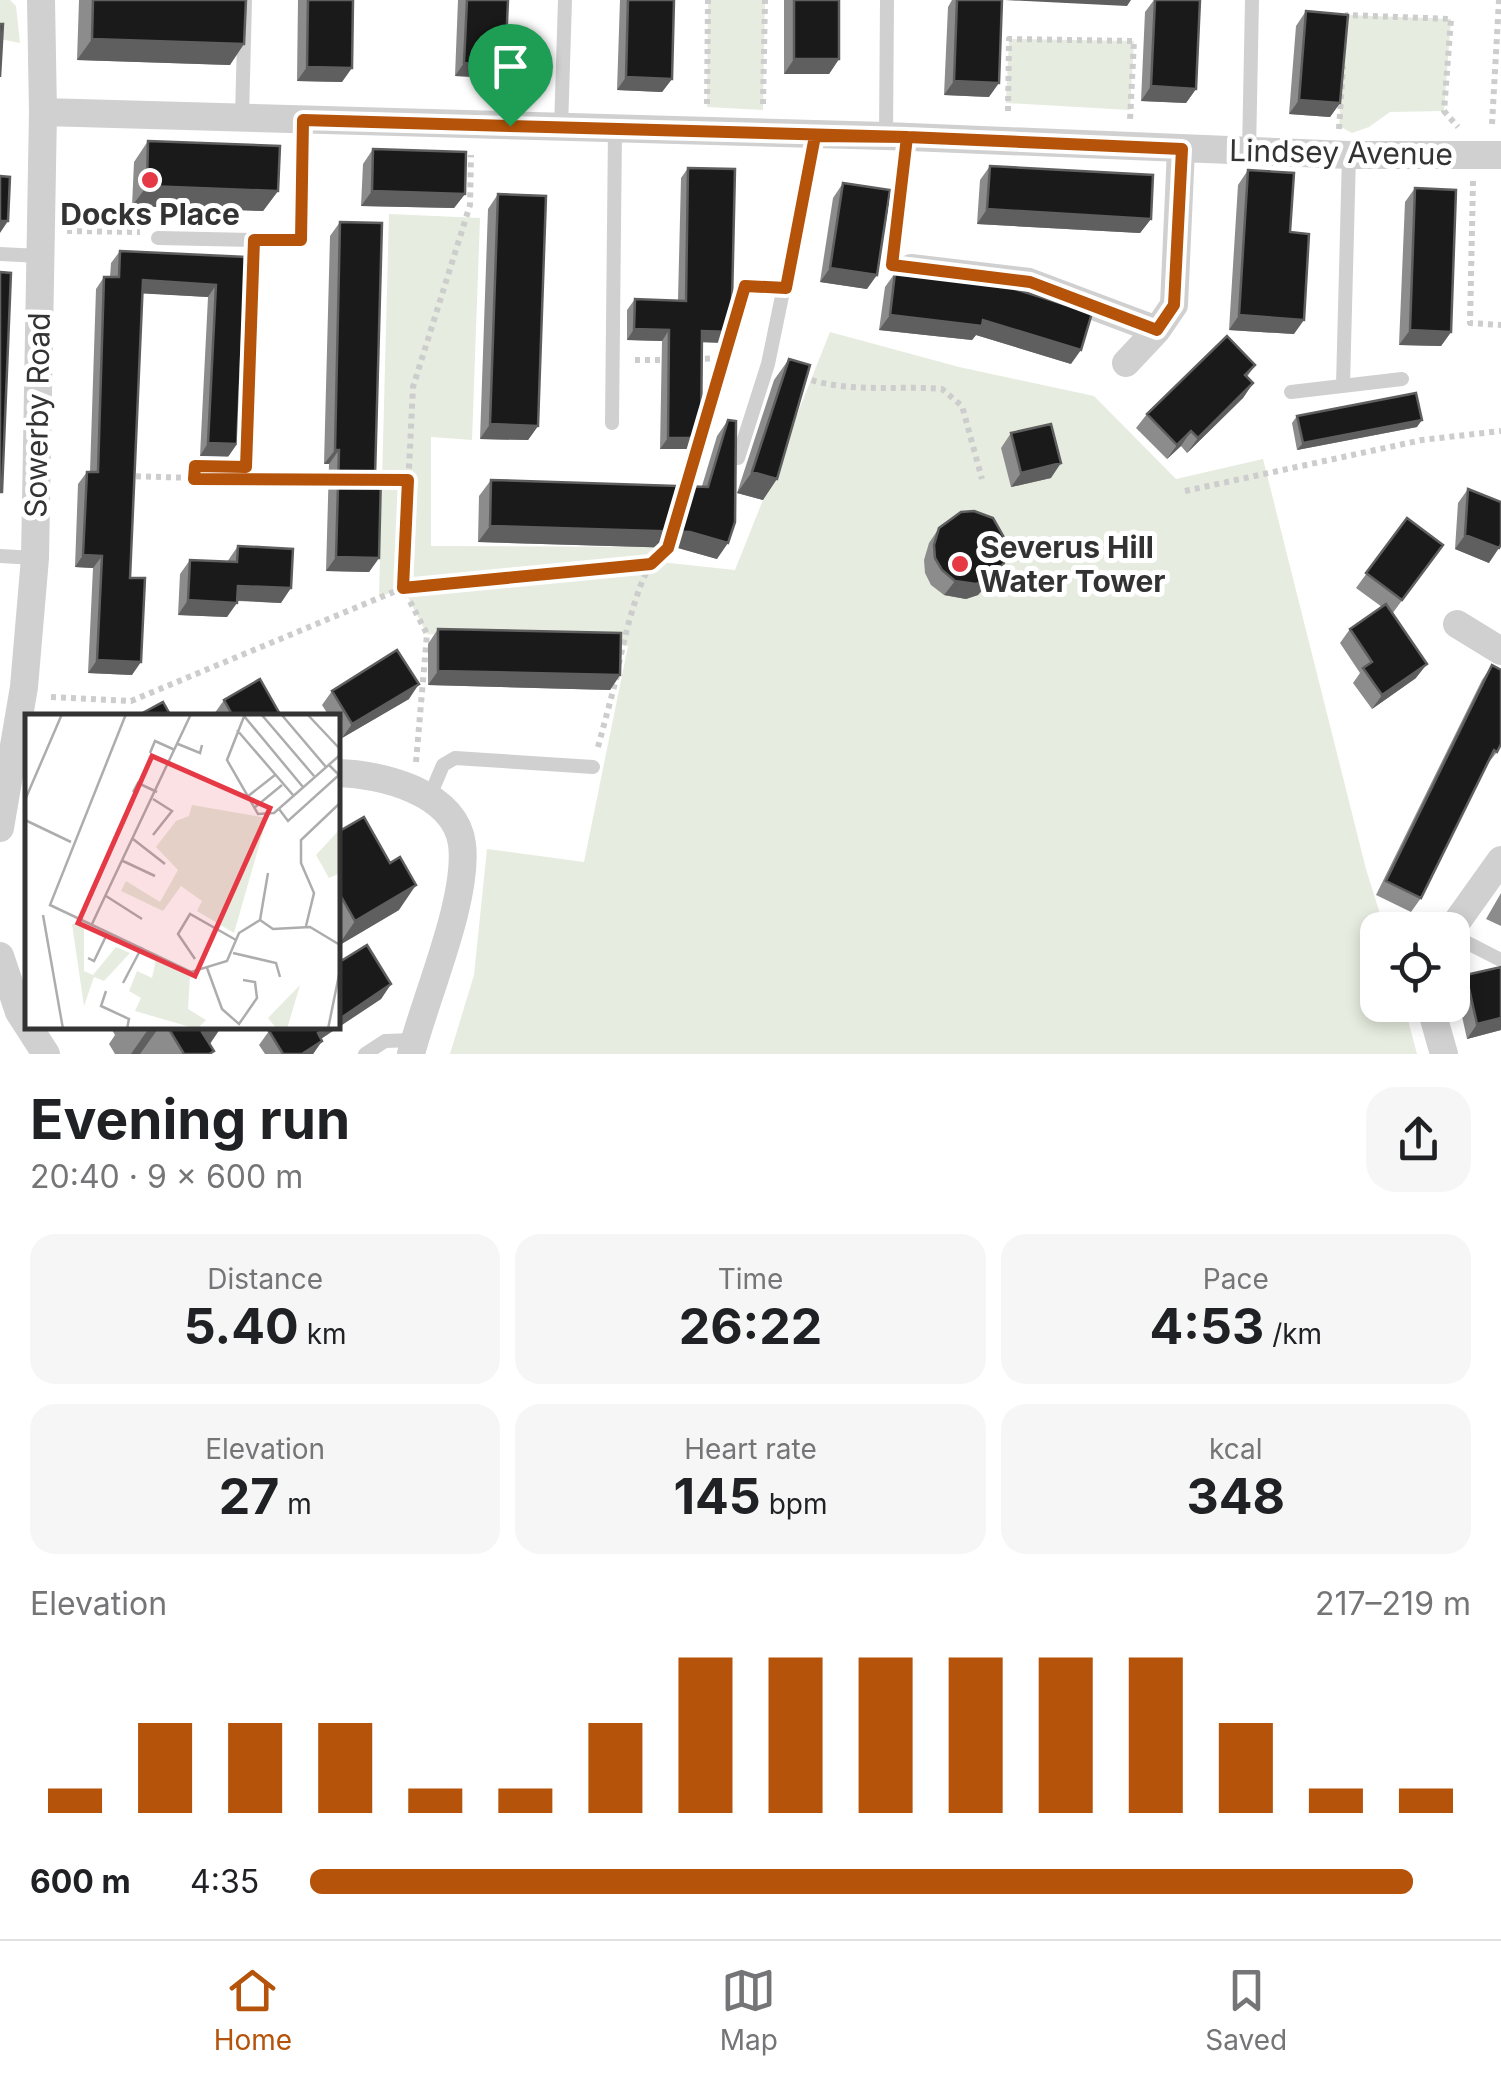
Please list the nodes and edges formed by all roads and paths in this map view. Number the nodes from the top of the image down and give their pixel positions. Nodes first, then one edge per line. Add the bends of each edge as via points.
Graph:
1 (41, 0) edge
2 (245, 0) edge
3 (564, 0) edge
4 (708, 0) edge
5 (765, 0) edge
6 (887, 0) edge
7 (1252, 0) edge
8 (1499, 0) edge
9 (1346, 33) edge
10 (1344, 52) edge
11 (43, 112) junction
12 (242, 117) junction
13 (303, 120) junction
14 (470, 126) junction
15 (561, 128) junction
16 (616, 129) junction
17 (707, 132) junction
18 (762, 134) junction
19 (815, 136) junction
20 (897, 137) junction
21 (1007, 141) junction
22 (1129, 146) junction
23 (1182, 149) junction
24 (1249, 152) junction
25 (1486, 154) edge
26 (1341, 155) junction
27 (158, 238) joint
28 (254, 240) junction
29 (41, 243) junction
30 (0, 254) edge
31 (911, 268) joint
32 (786, 288) junction
33 (1501, 324) edge
34 (1157, 330) junction
35 (724, 358) junction
36 (613, 361) junction
37 (1126, 363) dead end
38 (768, 364) junction
39 (1402, 379) dead end
40 (1343, 385) junction
41 (1291, 392) dead end
42 (612, 423) dead end
43 (1501, 431) edge
44 (738, 458) edge
45 (249, 473) junction
46 (115, 476) edge
47 (194, 479) junction
48 (233, 479) dead end
49 (982, 479) dead end
50 (350, 480) edge
51 (369, 480) edge
52 (408, 480) junction
53 (1185, 491) dead end
54 (680, 510) edge
55 (674, 529) edge
56 (0, 556) edge
57 (34, 558) junction
58 (651, 564) junction
59 (403, 588) junction
60 (1456, 624) dead end
61 (1501, 650) edge
62 (24, 687) junction
63 (592, 767) joint
64 (340, 773) edge
65 (419, 793) junction
66 (0, 828) edge
67 (1501, 860) edge
68 (1466, 912) edge
69 (1470, 943) edge
70 (0, 956) edge
71 (1501, 960) edge
72 (25, 1021) edge
73 (1435, 1022) edge
74 (30, 1029) edge
75 (412, 1047) edge
76 (46, 1054) edge
77 (365, 1054) edge
78 (1444, 1054) edge

1 - 11 street, Sowerby Road
2 - 12 lane
3 - 15 lane
4 - 17 path
5 - 18 path
6 - 20 lane
7 - 24 lane
8 - 25 path
9 - 25 path via 1347,15 1451,19 1444,110
10 - 26 path
11 - 12 street, Lindsey Avenue
11 - 29 street, Sowerby Road
12 - 13 street, Lindsey Avenue
13 - 14 street, Lindsey Avenue
13 - 28 lane via 301,240
14 - 15 street, Lindsey Avenue
14 - 52 path via 470,204 413,387
15 - 16 street, Lindsey Avenue
16 - 17 street, Lindsey Avenue
16 - 36 lane
17 - 18 street, Lindsey Avenue
18 - 19 street, Lindsey Avenue
19 - 20 street, Lindsey Avenue
19 - 32 lane
20 - 21 street, Lindsey Avenue
20 - 31 path via 892,265
21 - 22 street, Lindsey Avenue
21 - 22 path via 1009,38 1134,40
22 - 23 street, Lindsey Avenue
23 - 24 street, Lindsey Avenue
23 - 34 street via 1174,305
24 - 26 street, Lindsey Avenue
25 - 26 street, Lindsey Avenue
25 - 33 path via 1470,323
26 - 40 lane
27 - 28 lane
27 - 29 path via 142,232
28 - 45 lane
29 - 30 lane
29 - 57 street, Sowerby Road
31 - 34 street via 1030,282
32 - 35 path via 745,286
32 - 38 lane
34 - 37 street
35 - 36 path
35 - 54 path
36 - 42 lane
38 - 44 lane
38 - 49 path via 826,386 942,389 962,406
39 - 40 lane
40 - 41 lane
43 - 53 path via 1422,440
45 - 47 path via 195,466
45 - 50 path
46 - 47 path
47 - 48 path
51 - 52 path
52 - 59 path
55 - 58 path via 668,548
56 - 57 lane
57 - 62 street, Sowerby Road
58 - 59 path
58 - 63 path via 624,636
59 - 62 path via 130,701 52,698
59 - 65 path via 428,634
60 - 61 street
62 - 66 street, Sowerby Road
63 - 65 lane via 454,758
64 - 65 street via 370,774
65 - 75 street via 443,810 462,843 450,924
67 - 68 street
69 - 71 lane
70 - 72 street
73 - 78 street
74 - 76 street
75 - 77 lane via 385,1042

